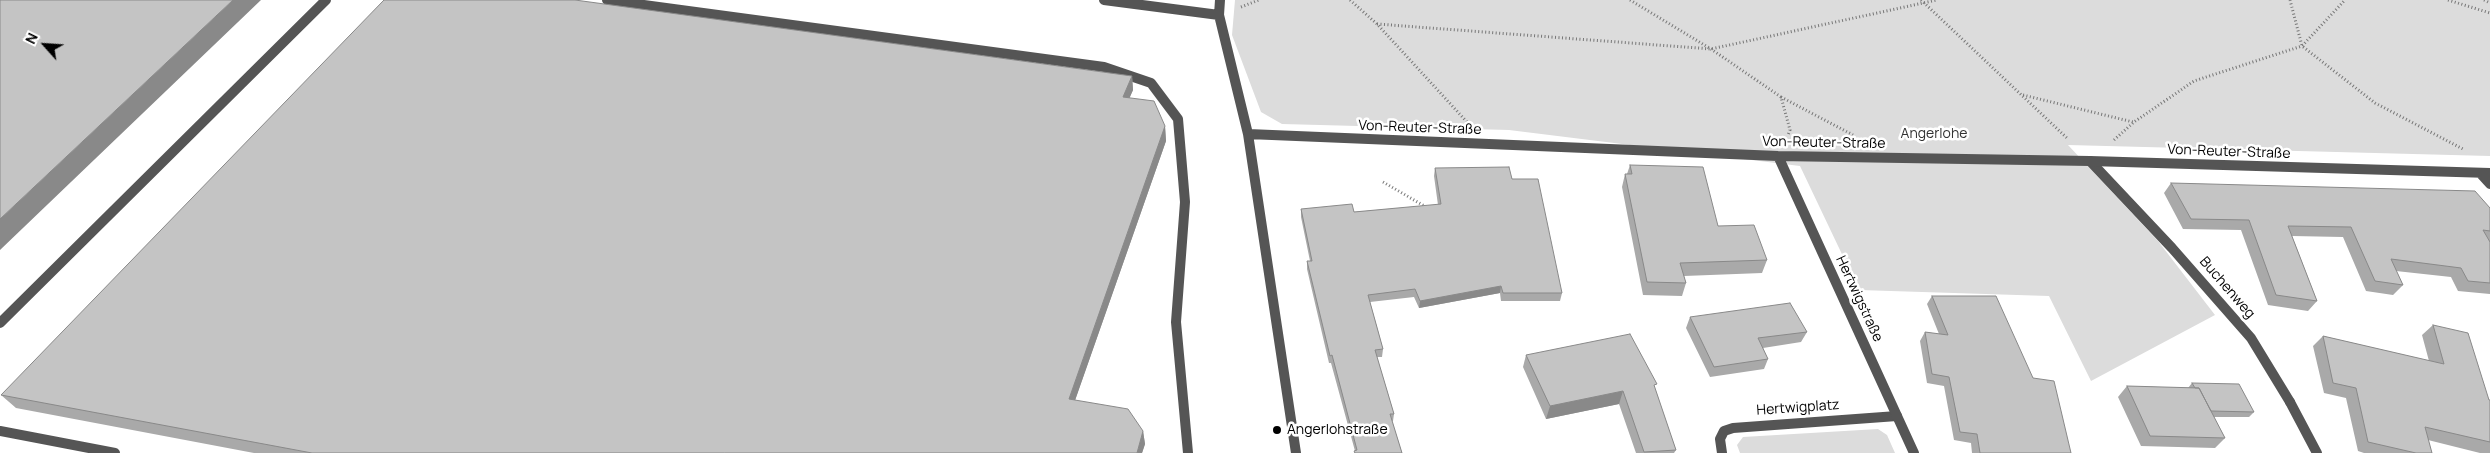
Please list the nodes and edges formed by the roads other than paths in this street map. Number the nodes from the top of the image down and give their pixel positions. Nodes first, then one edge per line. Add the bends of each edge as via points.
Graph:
1 (326, 0) edge
2 (607, 0) edge
3 (1104, 0) edge
4 (1220, 0) edge
5 (1219, 15) junction
6 (1248, 134) junction
7 (1778, 156) junction
8 (2090, 161) junction
9 (2485, 173) edge
10 (2490, 184) edge
11 (0, 323) edge
12 (1897, 416) junction
13 (0, 431) edge
14 (115, 453) edge
15 (1188, 453) edge
16 (1296, 453) edge
17 (1722, 453) edge
18 (1914, 453) edge
19 (2317, 453) edge

1 - 11 street
2 - 15 street via 1104,67 1151,83 1178,119 1185,202 1176,322
3 - 5 street
4 - 5 street
5 - 6 street
6 - 7 street, Von-Reuter-Straße
6 - 16 street
7 - 8 street, Von-Reuter-Straße
7 - 12 street, Hertwigstraße
8 - 9 street, Von-Reuter-Straße
8 - 19 street, Buchenweg via 2251,338
9 - 10 street
12 - 17 street, Hertwigplatz via 1733,428 1724,431 1720,439
12 - 18 street, Hertwigstraße
13 - 14 street

